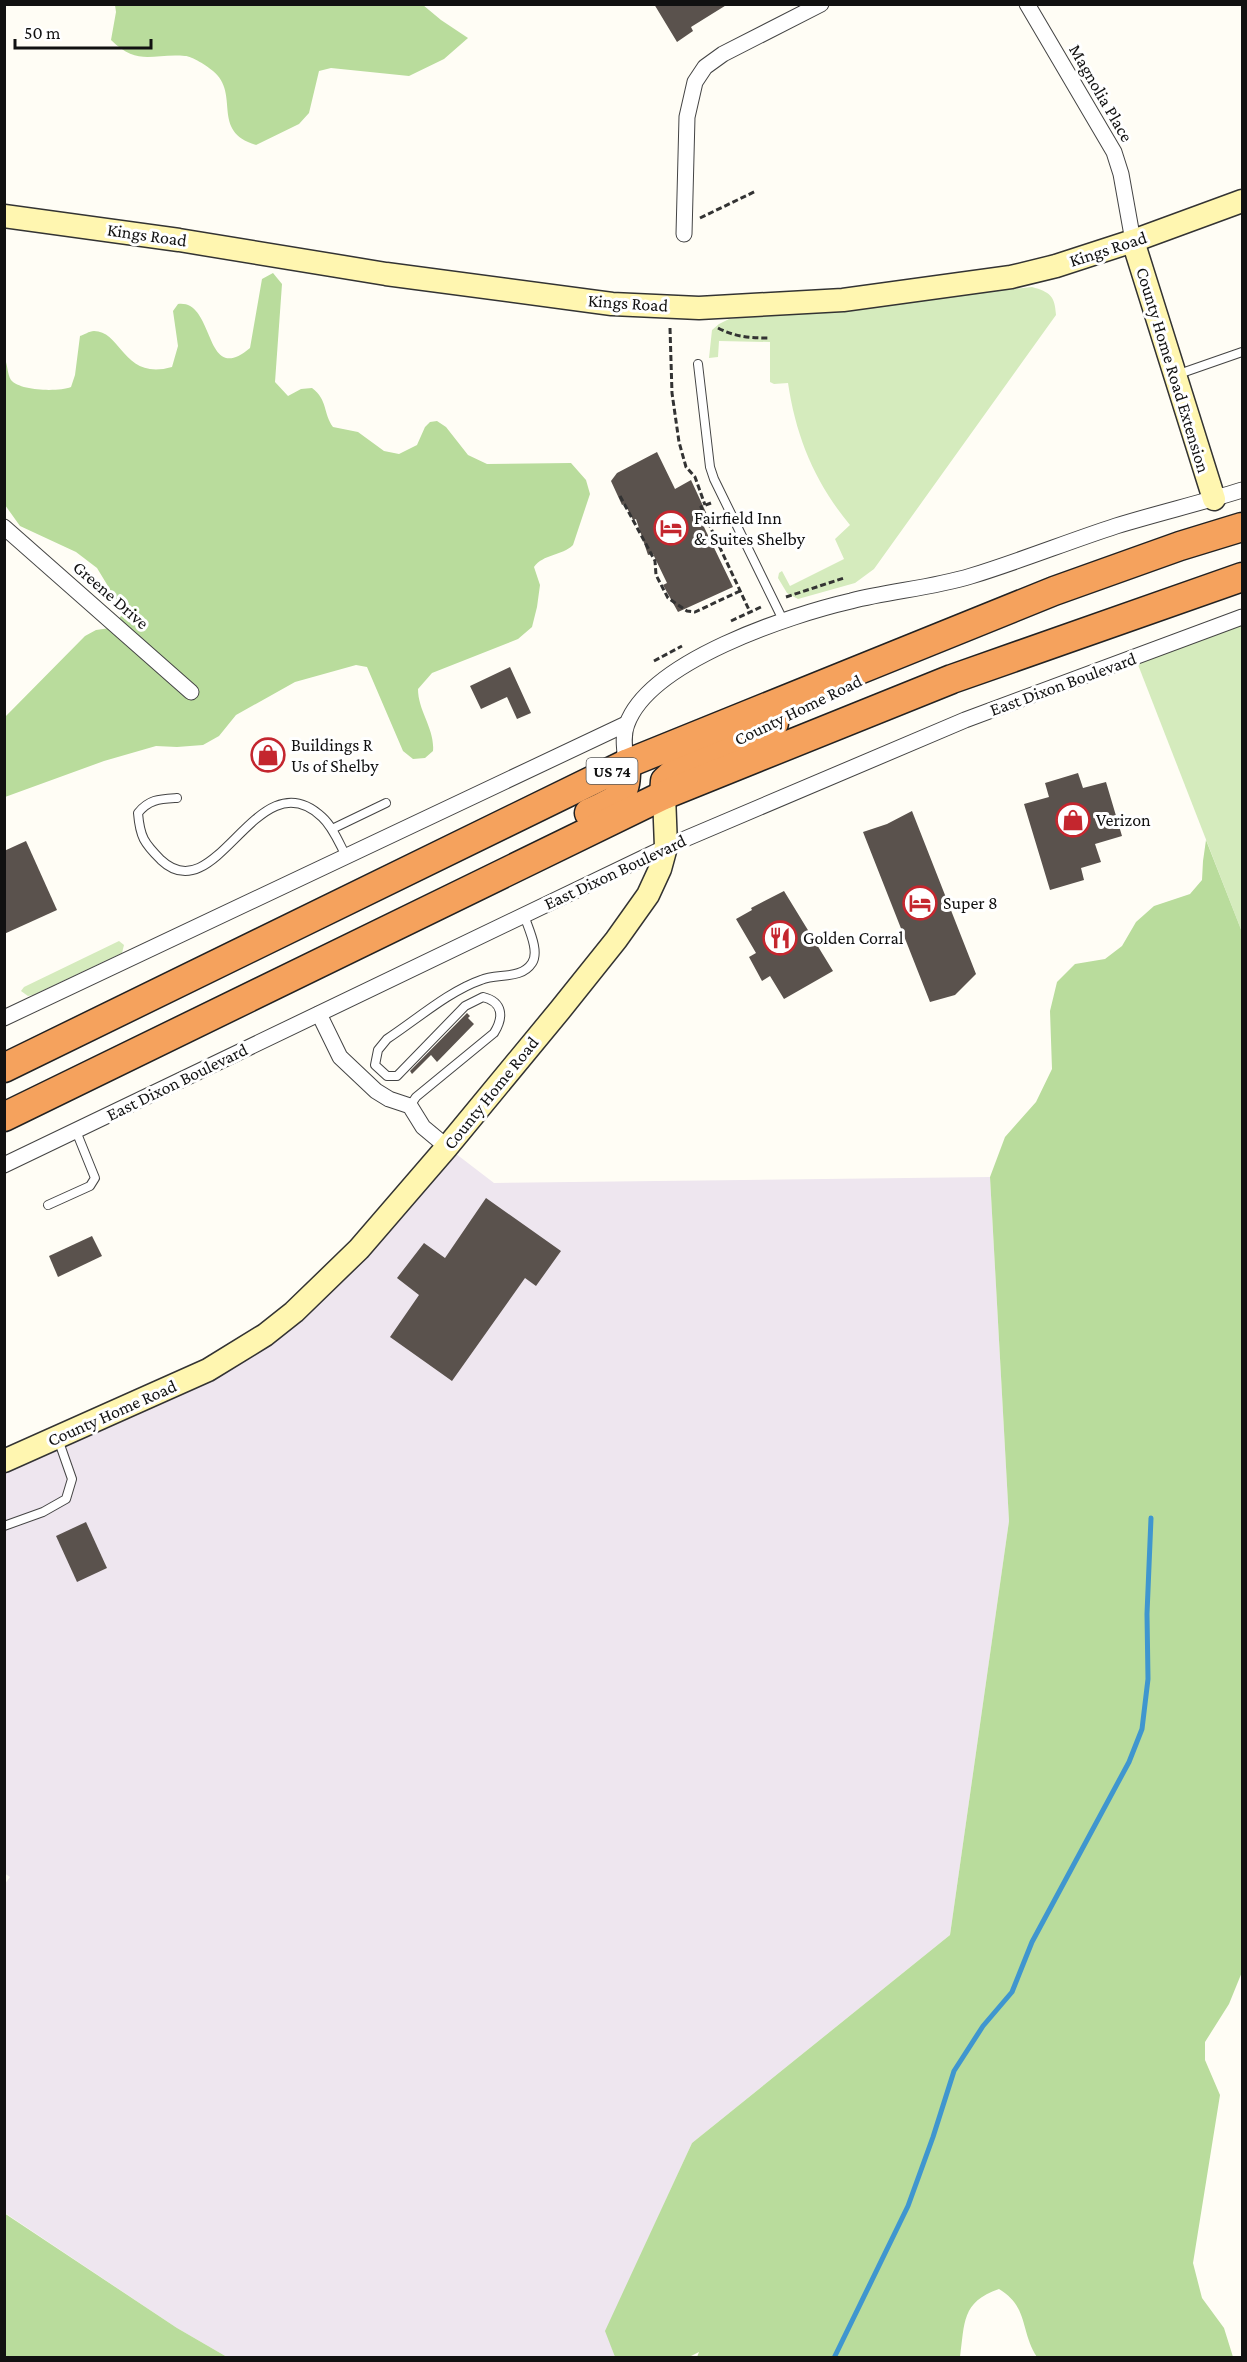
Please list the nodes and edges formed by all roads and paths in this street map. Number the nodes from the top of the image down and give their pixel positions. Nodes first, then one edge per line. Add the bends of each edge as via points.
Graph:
1 (821, 4) edge
2 (1027, 4) edge
3 (756, 192) dead end
4 (1242, 201) edge
5 (4, 216) edge
6 (685, 230) joint
7 (1133, 242) junction
8 (670, 326) dead end
9 (1242, 352) edge
10 (698, 364) dead end
11 (1175, 375) junction
12 (1242, 490) edge
13 (620, 496) dead end
14 (1214, 499) junction
15 (4, 527) edge
16 (1242, 527) edge
17 (1242, 577) edge
18 (740, 591) junction
19 (750, 612) dead end
20 (1242, 617) edge
21 (783, 621) junction
22 (883, 659) junction
23 (191, 692) dead end
24 (626, 724) junction
25 (626, 764) junction
26 (664, 795) junction
27 (177, 798) dead end
28 (386, 803) dead end
29 (332, 829) junction
30 (666, 847) junction
31 (346, 856) junction
32 (524, 915) junction
33 (329, 959) junction
34 (319, 1014) junction
35 (4, 1018) edge
36 (4, 1068) edge
37 (410, 1106) junction
38 (4, 1117) edge
39 (76, 1131) junction
40 (447, 1147) junction
41 (4, 1166) edge
42 (48, 1205) dead end
43 (58, 1438) junction
44 (4, 1461) edge
45 (4, 1526) edge

1 - 6 street via 723,54 705,67 696,81 687,117
2 - 7 street, Magnolia Place via 1114,152
3 - 6 path
4 - 7 street, Kings Road
5 - 7 street, Kings Road via 442,282 612,304 699,308 843,300 952,286 1011,277
7 - 11 street, County Home Road Extension
8 - 18 path via 672,393 679,442
9 - 11 lane
10 - 21 lane via 710,468
11 - 14 street, County Home Road Extension
12 - 14 street
13 - 18 path via 655,561 657,577 671,601 695,612
14 - 21 street via 1118,526 965,578 852,600
15 - 23 street, Greene Drive
16 - 22 highway, US 74 via 1054,591
17 - 26 highway, US 74 via 952,679
18 - 19 path
20 - 30 street, East Dixon Boulevard via 965,720
21 - 24 street via 718,647 671,674 639,702
22 - 25 highway, US 74
22 - 26 highway, County Home Road via 855,685 679,768 665,781
24 - 25 street
24 - 31 street
25 - 33 highway via 625,789 612,802 346,935
25 - 36 highway, US 74
26 - 30 street, County Home Road
26 - 33 highway, US 74
27 - 29 lane via 145,803 138,813 140,834 147,846 167,866 182,871 197,869 213,860 267,809 281,803 302,805 322,816
28 - 29 lane
29 - 31 lane
30 - 32 street, East Dixon Boulevard
30 - 40 street, County Home Road via 648,895 616,939
31 - 35 street
32 - 34 street, East Dixon Boulevard
32 - 37 lane via 535,952 528,968 463,988 387,1039 378,1050 375,1065 387,1076 397,1076 465,1006 483,997 498,1004 501,1020 494,1032 416,1096
33 - 38 highway, US 74
34 - 37 street via 340,1057 376,1091
34 - 39 street, East Dixon Boulevard
37 - 40 street via 423,1127
39 - 41 street, East Dixon Boulevard
39 - 42 lane via 95,1178 90,1186
40 - 43 street, County Home Road via 360,1249 305,1303 265,1335 208,1370
43 - 44 street, County Home Road
43 - 45 lane via 72,1479 66,1499

